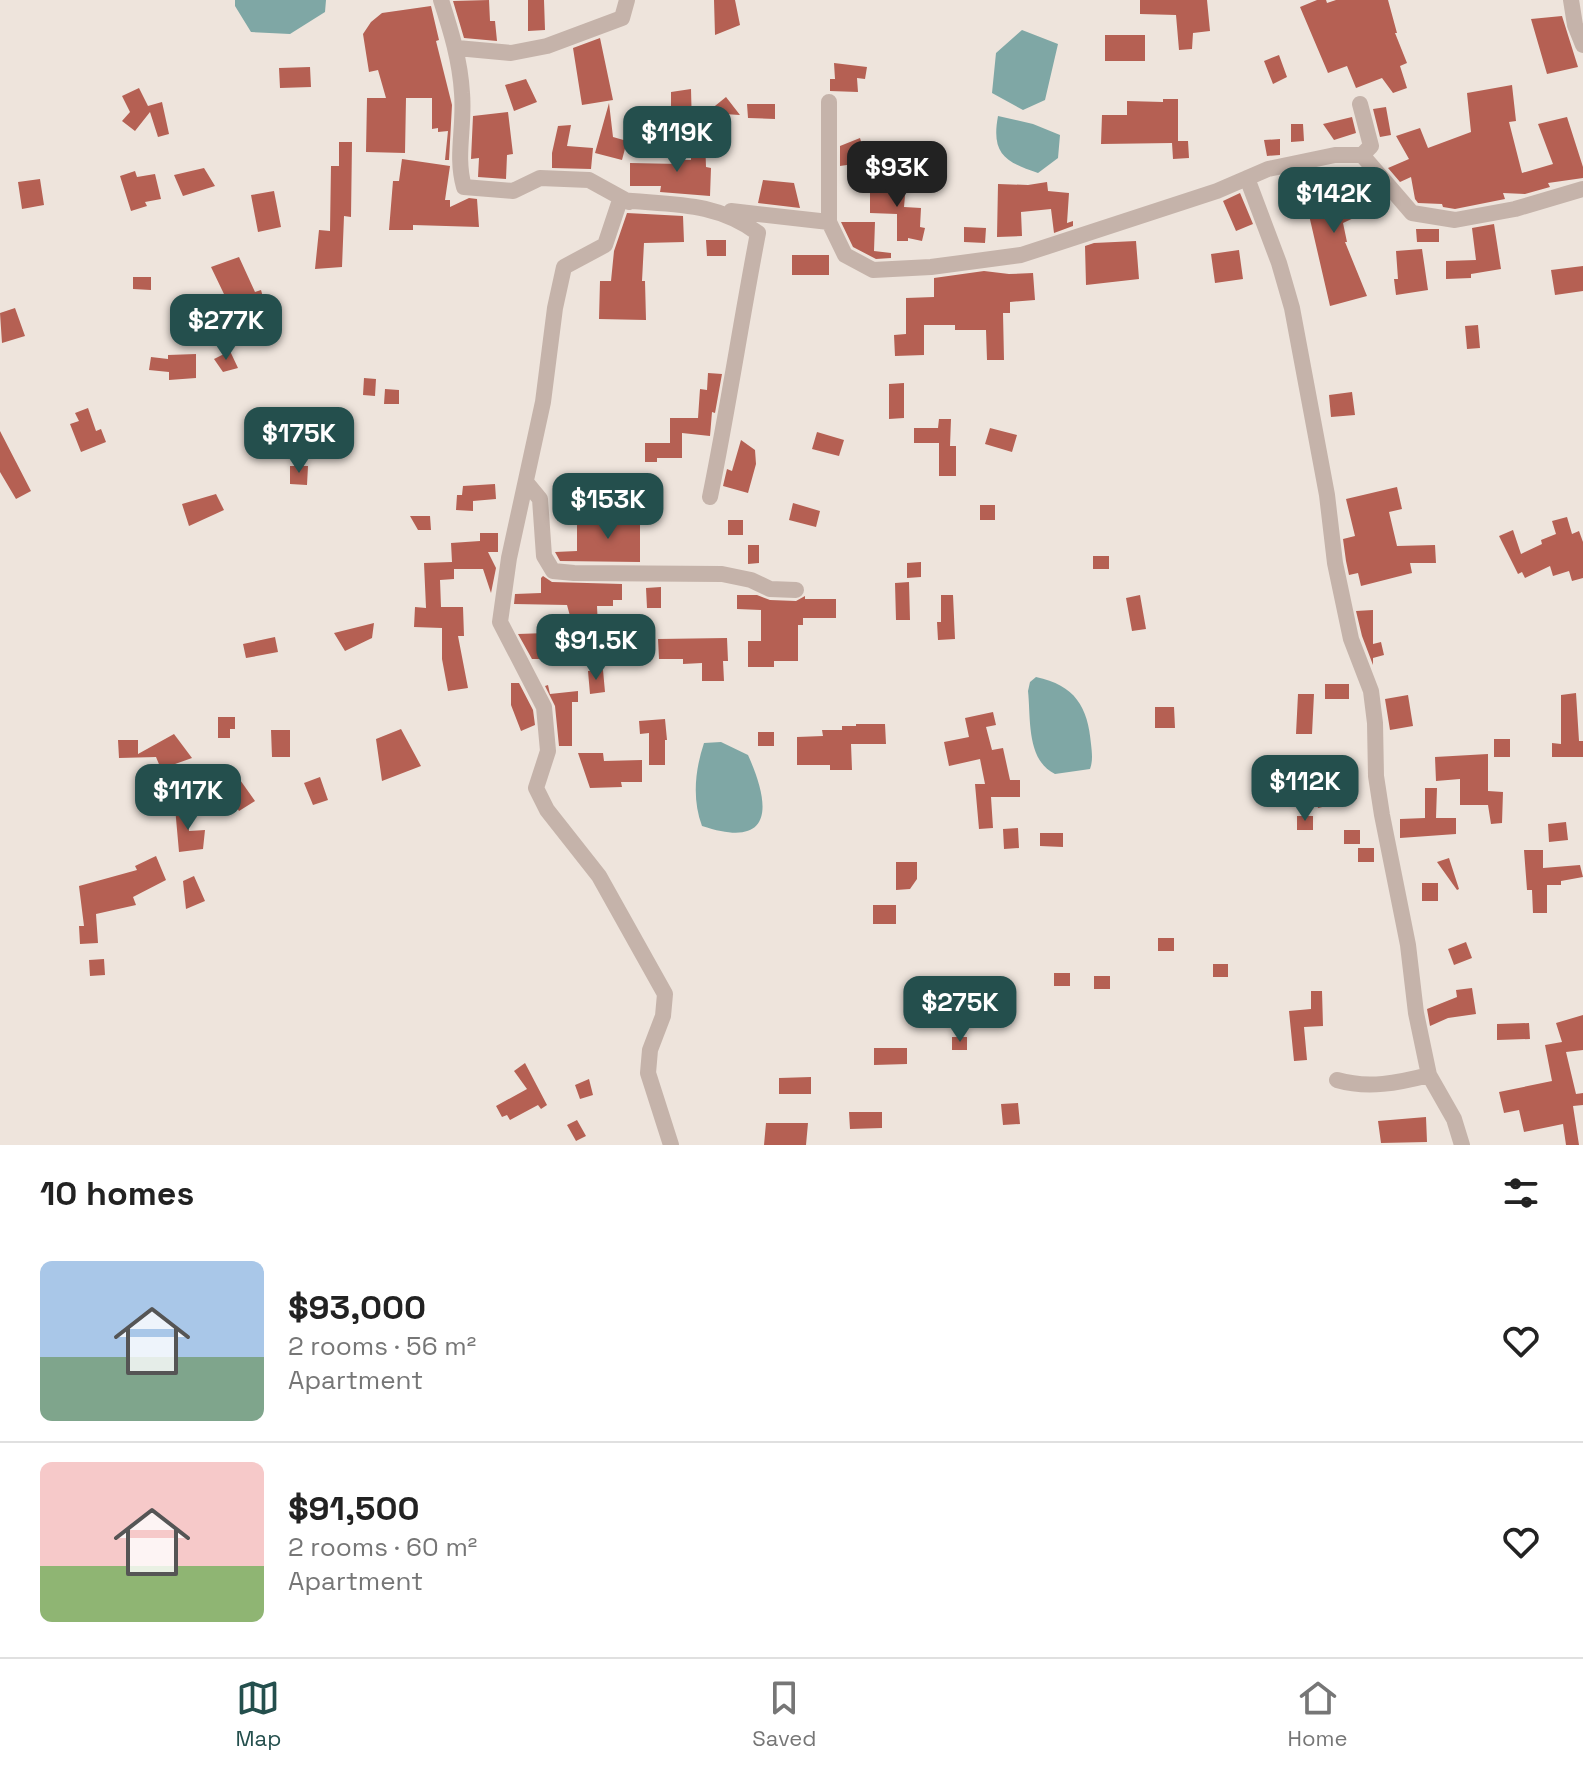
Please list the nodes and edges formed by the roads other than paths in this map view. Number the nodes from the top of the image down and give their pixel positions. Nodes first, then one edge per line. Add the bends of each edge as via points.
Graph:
1 (441, 0) edge
2 (627, 0) edge
3 (1571, 0) edge
4 (1583, 45) edge
5 (457, 48) junction
6 (829, 102) dead end
7 (1360, 104) dead end
8 (1362, 155) junction
9 (1247, 178) junction
10 (1583, 189) edge
11 (829, 222) junction
12 (526, 482) junction
13 (710, 497) dead end
14 (796, 590) dead end
15 (1429, 1075) junction
16 (1337, 1080) dead end
17 (671, 1145) edge
18 (1462, 1145) edge

1 - 5 street
2 - 5 street via 622,18 547,46 511,53
3 - 4 street
5 - 11 street via 463,132 458,166 464,187 513,191 540,178 589,180 624,202
6 - 11 street
7 - 8 street via 1371,146
8 - 9 street via 1335,155
8 - 10 street via 1412,213 1455,220
9 - 11 street via 1021,255 931,267 873,270 845,255
9 - 15 street via 1292,308 1335,563 1351,639 1371,691 1380,802
12 - 13 street via 564,267 605,245 620,200 713,209 758,233
12 - 14 street via 540,499 544,556 553,571 722,574 770,589
12 - 17 street via 500,622 544,707 548,751 536,788 599,876 665,994 648,1073
15 - 16 street via 1356,1086
15 - 18 street

